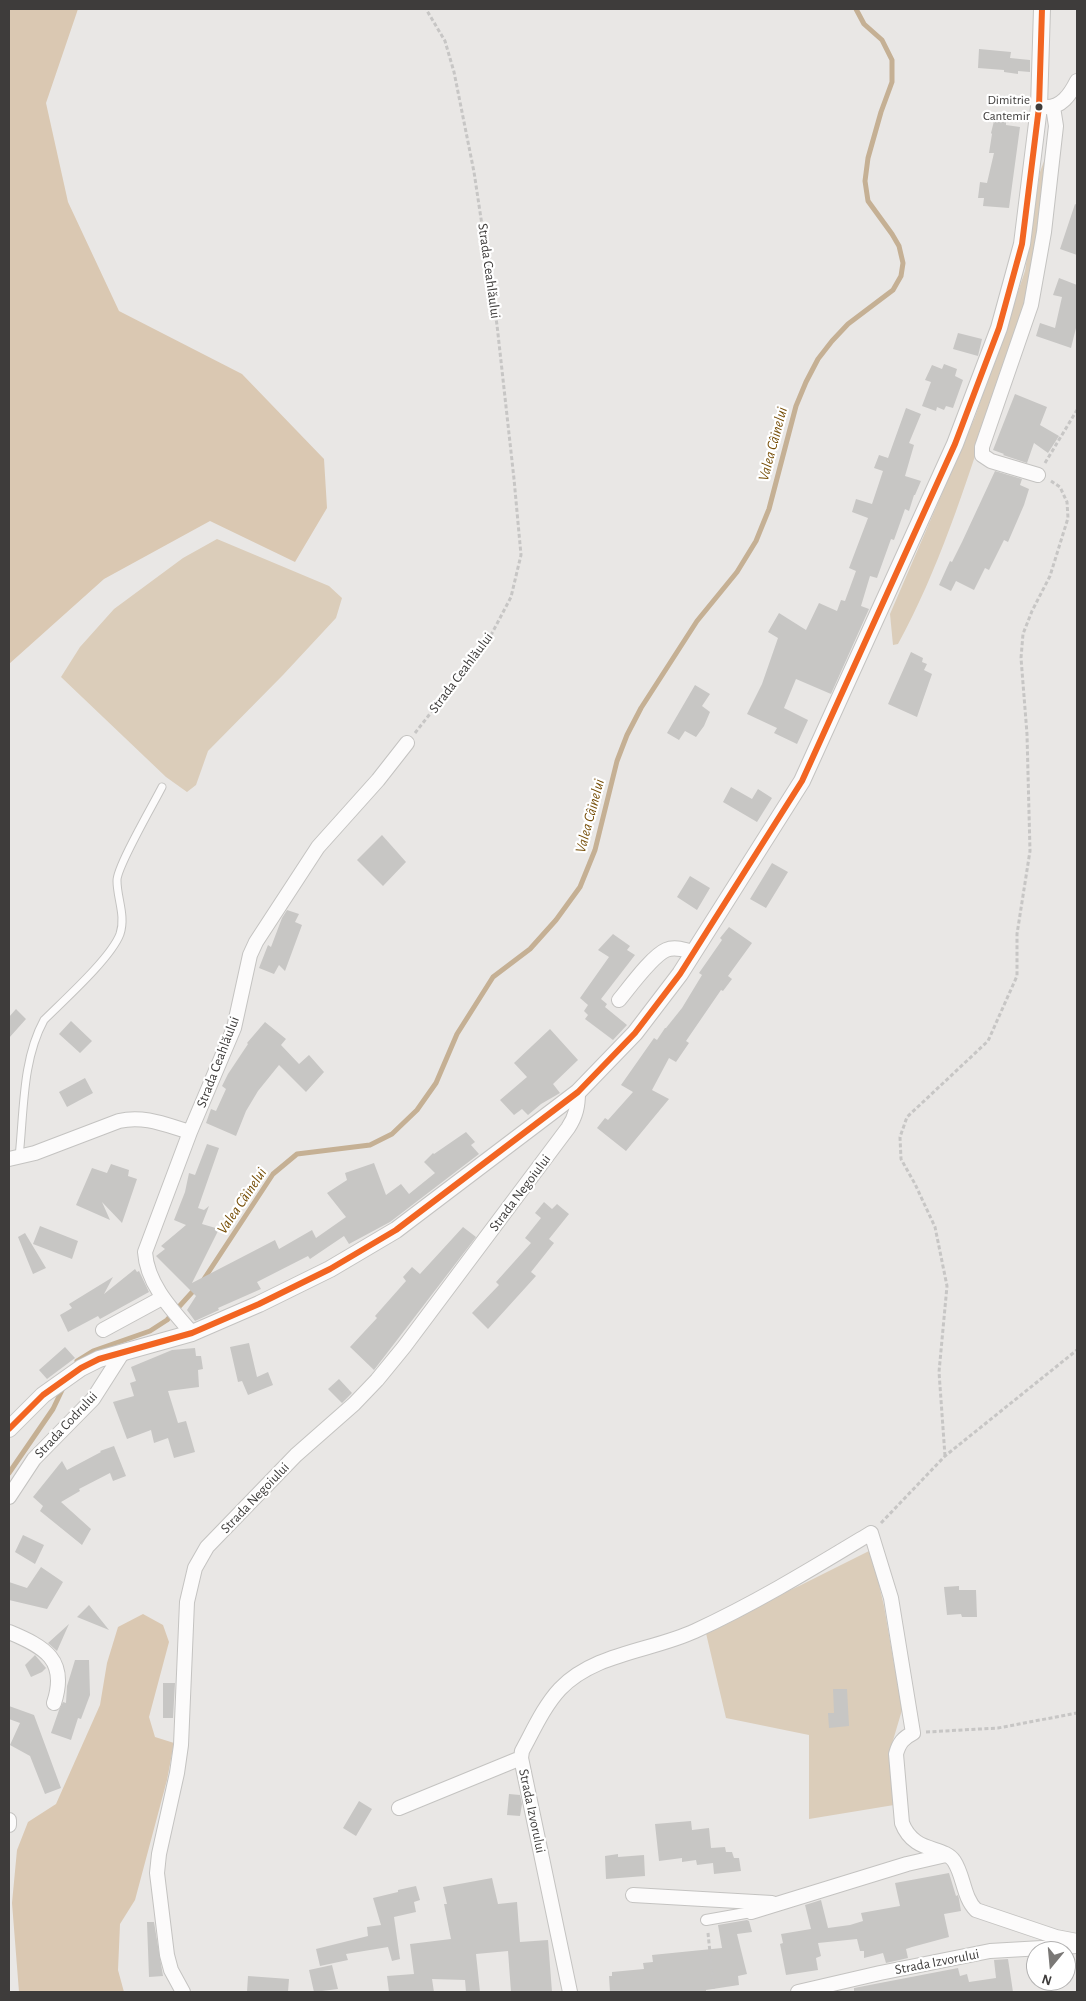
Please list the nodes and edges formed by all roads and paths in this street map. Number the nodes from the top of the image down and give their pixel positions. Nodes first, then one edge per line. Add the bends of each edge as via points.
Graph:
1 (426, 9) edge
2 (1042, 9) edge
3 (1077, 82) edge
4 (1046, 107) junction
5 (1077, 410) edge
6 (1038, 475) junction
7 (407, 743) joint
8 (162, 787) dead end
9 (693, 952) junction
10 (619, 1000) dead end
11 (578, 1092) junction
12 (190, 1132) junction
13 (14, 1158) edge
14 (162, 1298) junction
15 (104, 1330) dead end
16 (192, 1333) junction
17 (1077, 1350) edge
18 (123, 1352) junction
19 (9, 1429) edge
20 (945, 1456) junction
21 (9, 1497) edge
22 (871, 1533) junction
23 (9, 1632) edge
24 (54, 1703) dead end
25 (1077, 1713) edge
26 (913, 1733) junction
27 (521, 1758) junction
28 (399, 1808) dead end
29 (9, 1820) edge
30 (9, 1825) edge
31 (947, 1855) junction
32 (633, 1895) dead end
33 (777, 1904) junction
34 (751, 1912) joint
35 (706, 1920) joint
36 (1077, 1941) edge
37 (1077, 1946) edge
38 (182, 1992) edge
39 (570, 1992) edge
40 (714, 1992) edge
41 (798, 1992) edge

1 - 7 path, Strada Ceahlăului via 445,41 452,64 474,172 497,325 521,555 511,596 490,637
2 - 4 street
3 - 4 street via 1065,100
4 - 6 street via 1056,126 1044,232 1031,304 982,447 982,455 991,461
4 - 9 street via 1016,272 999,328 955,444 802,781
5 - 6 path
6 - 20 path via 1060,487 1067,502 1068,518 1050,576 1024,634 1021,658 1030,852 1017,934 1017,976 988,1040 907,1117 900,1137 901,1160 935,1227 947,1286 940,1372
7 - 12 street, Strada Ceahlăului via 318,847 256,942 234,1028
8 - 13 lane via 116,880 122,913 120,932 111,950 44,1020 37,1033
9 - 10 street via 678,948 666,950 650,963
9 - 11 street via 635,1033
11 - 16 street via 396,1230 330,1269
11 - 38 street, Strada Negoiului via 576,1111 568,1128 404,1347 354,1404 296,1455 207,1548 196,1568 187,1602 181,1745 157,1873 167,1956
12 - 13 street via 132,1118
12 - 14 street, Strada Ceahlăului via 145,1252 146,1262
14 - 15 street
14 - 16 street, Strada Ceahlăului
16 - 18 street
17 - 20 path
18 - 19 street via 81,1368 43,1395
18 - 21 street, Strada Codrului via 93,1399 34,1459
20 - 22 path
22 - 26 street via 891,1598
22 - 27 street via 786,1585 694,1632 582,1672 560,1689 550,1702 522,1750
23 - 24 street via 32,1642 54,1663 59,1676
25 - 26 path via 998,1728
26 - 31 street via 904,1738 896,1754 902,1823 906,1834 916,1842
27 - 28 street, Strada Izvorului
27 - 39 street, Strada Izvorului
29 - 30 street
31 - 33 street
31 - 36 street via 953,1860 970,1904 976,1910
32 - 33 street
33 - 34 street
34 - 35 street
35 - 40 path
37 - 41 street, Strada Izvorului via 990,1951

